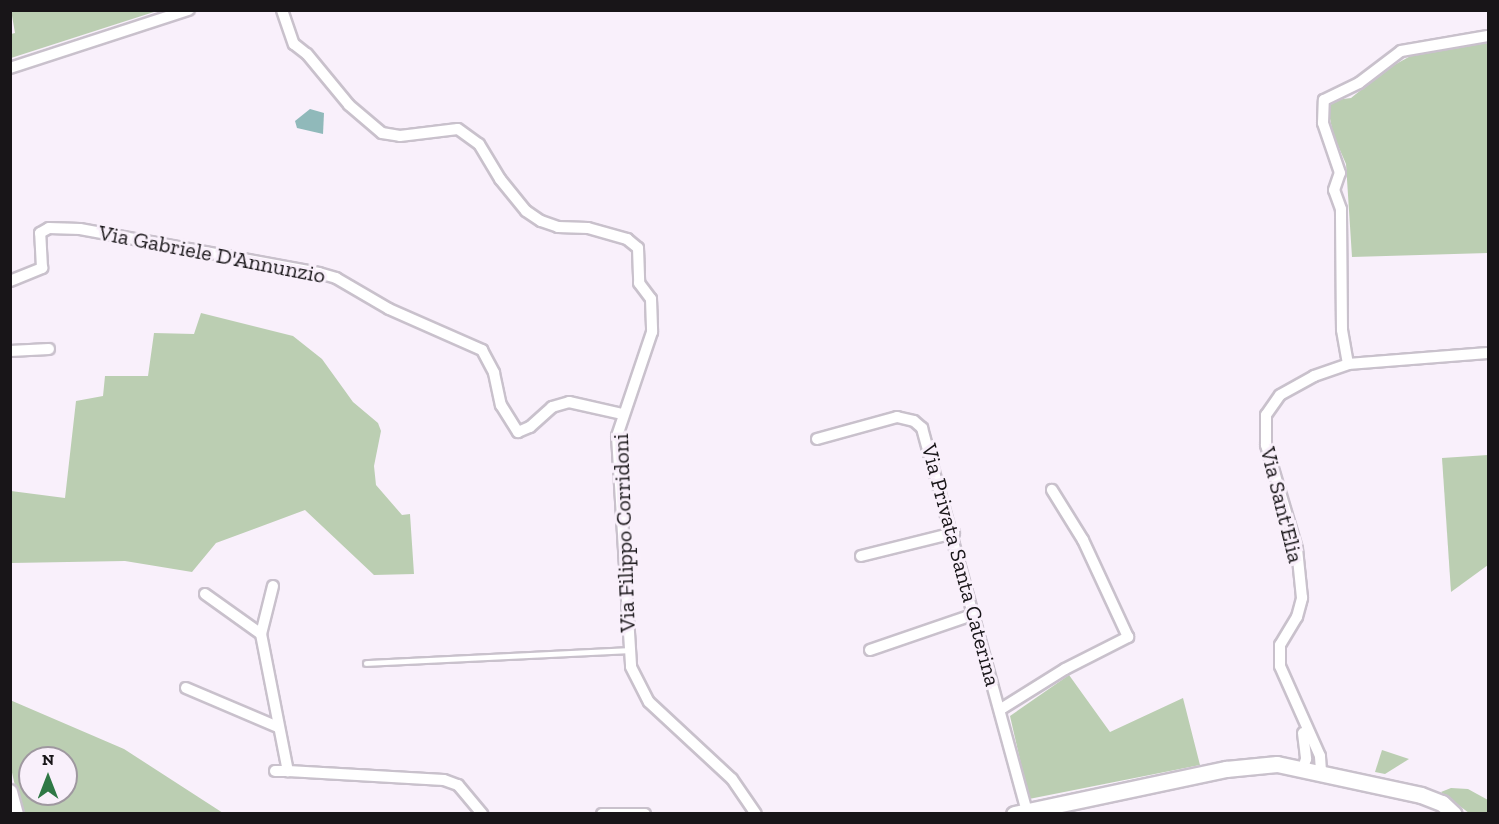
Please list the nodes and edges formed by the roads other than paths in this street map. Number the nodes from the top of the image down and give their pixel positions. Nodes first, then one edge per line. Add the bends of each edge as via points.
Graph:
1 (189, 10) edge
2 (282, 10) edge
3 (1488, 36) edge
4 (10, 68) edge
5 (10, 280) edge
6 (49, 349) dead end
7 (10, 351) edge
8 (1488, 352) edge
9 (1348, 364) junction
10 (622, 414) junction
11 (817, 439) dead end
12 (1052, 490) dead end
13 (954, 533) junction
14 (861, 556) dead end
15 (273, 586) dead end
16 (205, 594) dead end
17 (975, 614) junction
18 (261, 634) junction
19 (629, 650) junction
20 (870, 650) dead end
21 (366, 663) dead end
22 (186, 688) dead end
23 (1000, 709) junction
24 (1300, 718) junction
25 (278, 727) junction
26 (1303, 768) junction
27 (274, 771) dead end
28 (288, 771) junction
29 (1321, 771) junction
30 (10, 792) edge
31 (1020, 812) edge
32 (16, 813) edge
33 (482, 813) edge
34 (602, 813) edge
35 (645, 813) edge
36 (756, 813) edge
37 (1454, 813) edge

1 - 4 street
2 - 10 street, Via Filippo Corridoni via 294,44 366,122 382,133 400,136 447,129 468,134 526,211 541,221 558,227 588,228 634,243 638,248 639,283 651,299 649,344
3 - 9 street via 1401,51 1347,90 1329,96 1322,109 1340,173 1334,190 1341,209 1342,330
5 - 10 street, Via Gabriele D'Annunzio via 42,268 40,233 49,228 80,229 319,273 482,350 494,373 501,405 518,432 552,407 569,402
6 - 7 street
8 - 9 street, Via Sant'Elia
9 - 24 street, Via Sant'Elia via 1314,376 1280,395 1266,415 1263,428 1298,560 1301,608 1279,655
10 - 19 street, Via Filippo Corridoni via 617,449
11 - 13 street, Via Privata Santa Caterina via 897,417 914,421 922,428
12 - 23 street via 1083,540 1128,637
13 - 14 street
13 - 17 street, Via Privata Santa Caterina
15 - 18 street
16 - 18 street
17 - 20 street
17 - 23 street, Via Privata Santa Caterina
18 - 25 street
19 - 21 lane
19 - 36 street, Via Filippo Corridoni via 638,687 649,702 732,779
22 - 25 street
23 - 31 street, Via Privata Santa Caterina
24 - 26 street via 1306,759
24 - 29 street via 1320,756
25 - 28 street
26 - 29 main road
26 - 31 main road via 1277,764 1226,769
27 - 28 street
28 - 33 street via 444,780 458,785
29 - 37 main road via 1421,795 1442,803
30 - 32 street
34 - 35 street

